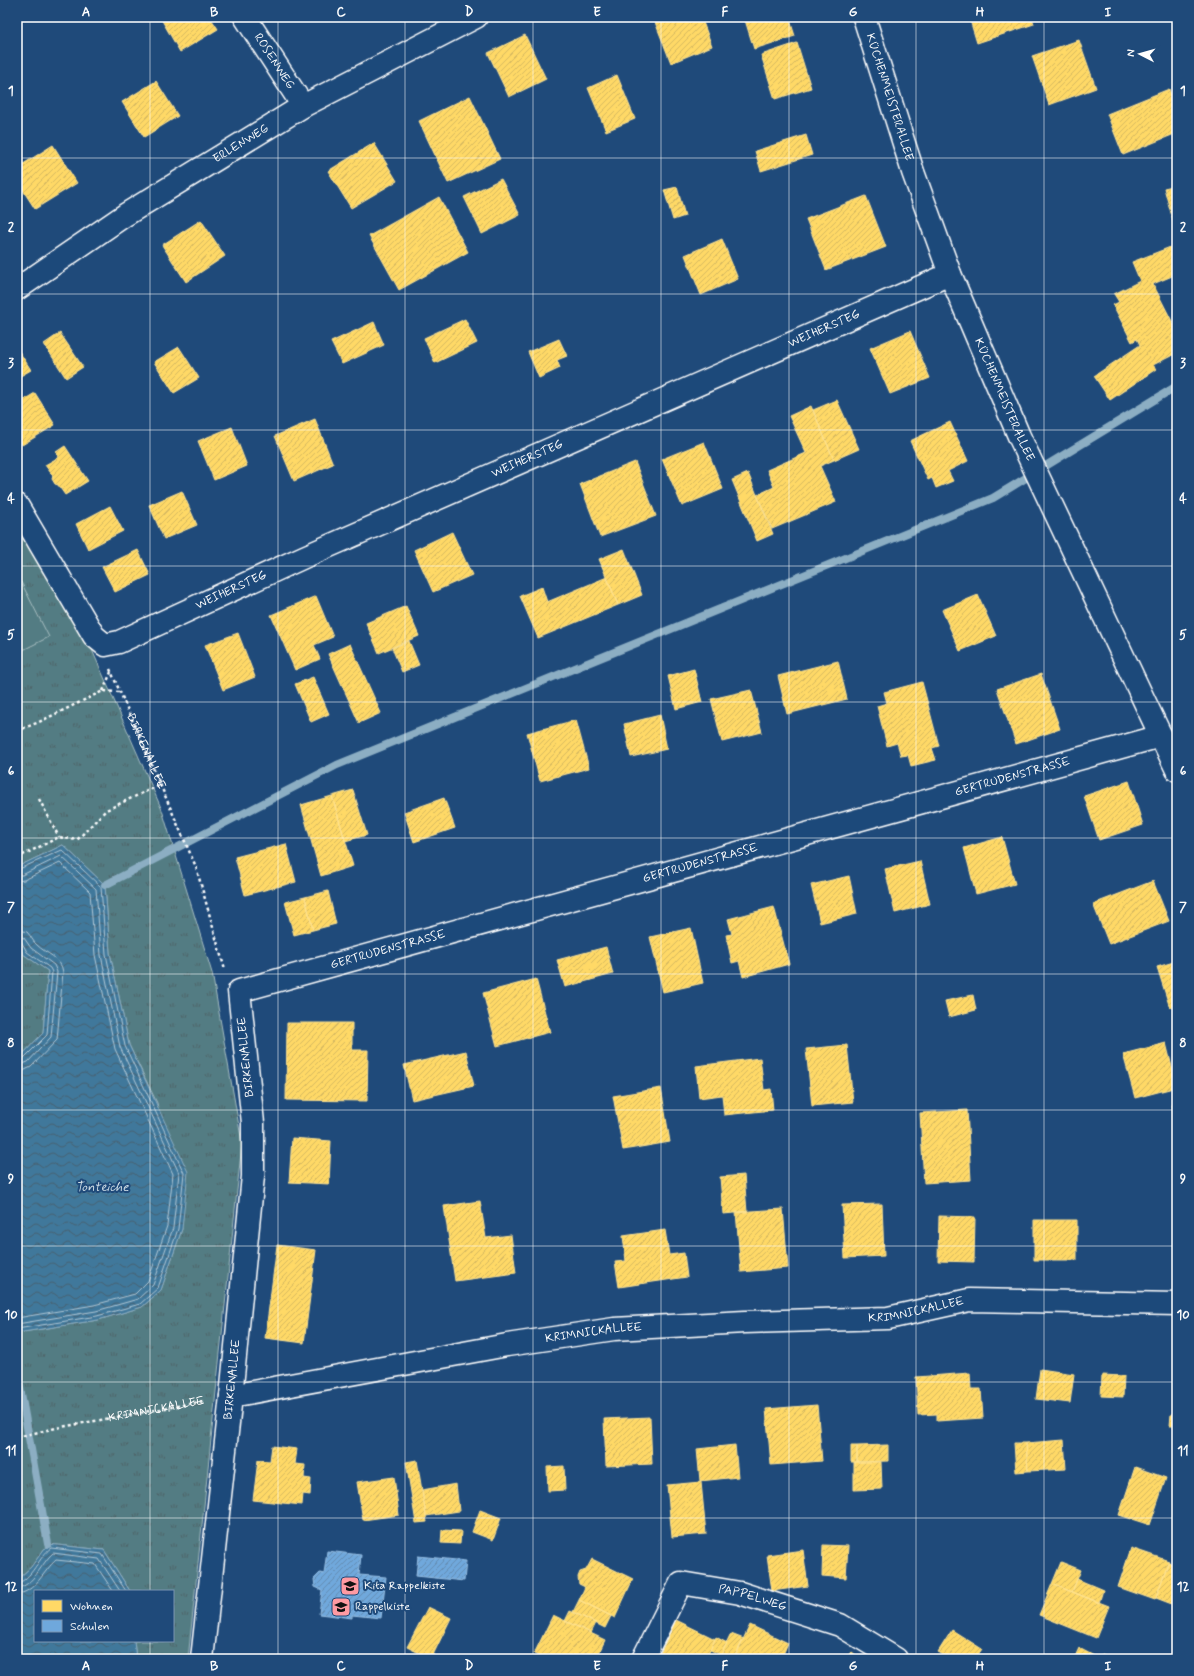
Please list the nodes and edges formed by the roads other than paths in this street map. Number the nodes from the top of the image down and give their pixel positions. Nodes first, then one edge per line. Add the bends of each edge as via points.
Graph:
1 (245, 17) edge
2 (476, 17) edge
3 (864, 17) edge
4 (303, 106) junction
5 (950, 274) junction
6 (17, 288) edge
7 (17, 505) edge
8 (1161, 736) junction
9 (1177, 770) edge
10 (238, 991) joint
11 (1177, 1304) edge
12 (231, 1396) junction
13 (202, 1659) edge
14 (644, 1659) edge
15 (896, 1659) edge

1 - 4 street, ROSENWEG
2 - 4 street, ERLENWEG
3 - 5 street, KÜCHENMEISTERALLEE via 913,172
4 - 6 street, ERLENWEG via 125,215
5 - 7 street, WEIHERSTEG via 312,554 119,642 105,645 94,636
5 - 8 street, KÜCHENMEISTERALLEE via 1019,436
8 - 9 street, KÜCHENMEISTERALLEE
8 - 10 street, GERTRUDENSTRASSE
10 - 12 street, BIRKENALLEE via 253,1123 253,1176
11 - 12 street, KRIMNICKALLEE via 970,1300 888,1318 614,1329 507,1345
12 - 13 street, BIRKENALLEE
14 - 15 street, PAPPELWEG via 682,1583 740,1593 840,1625

